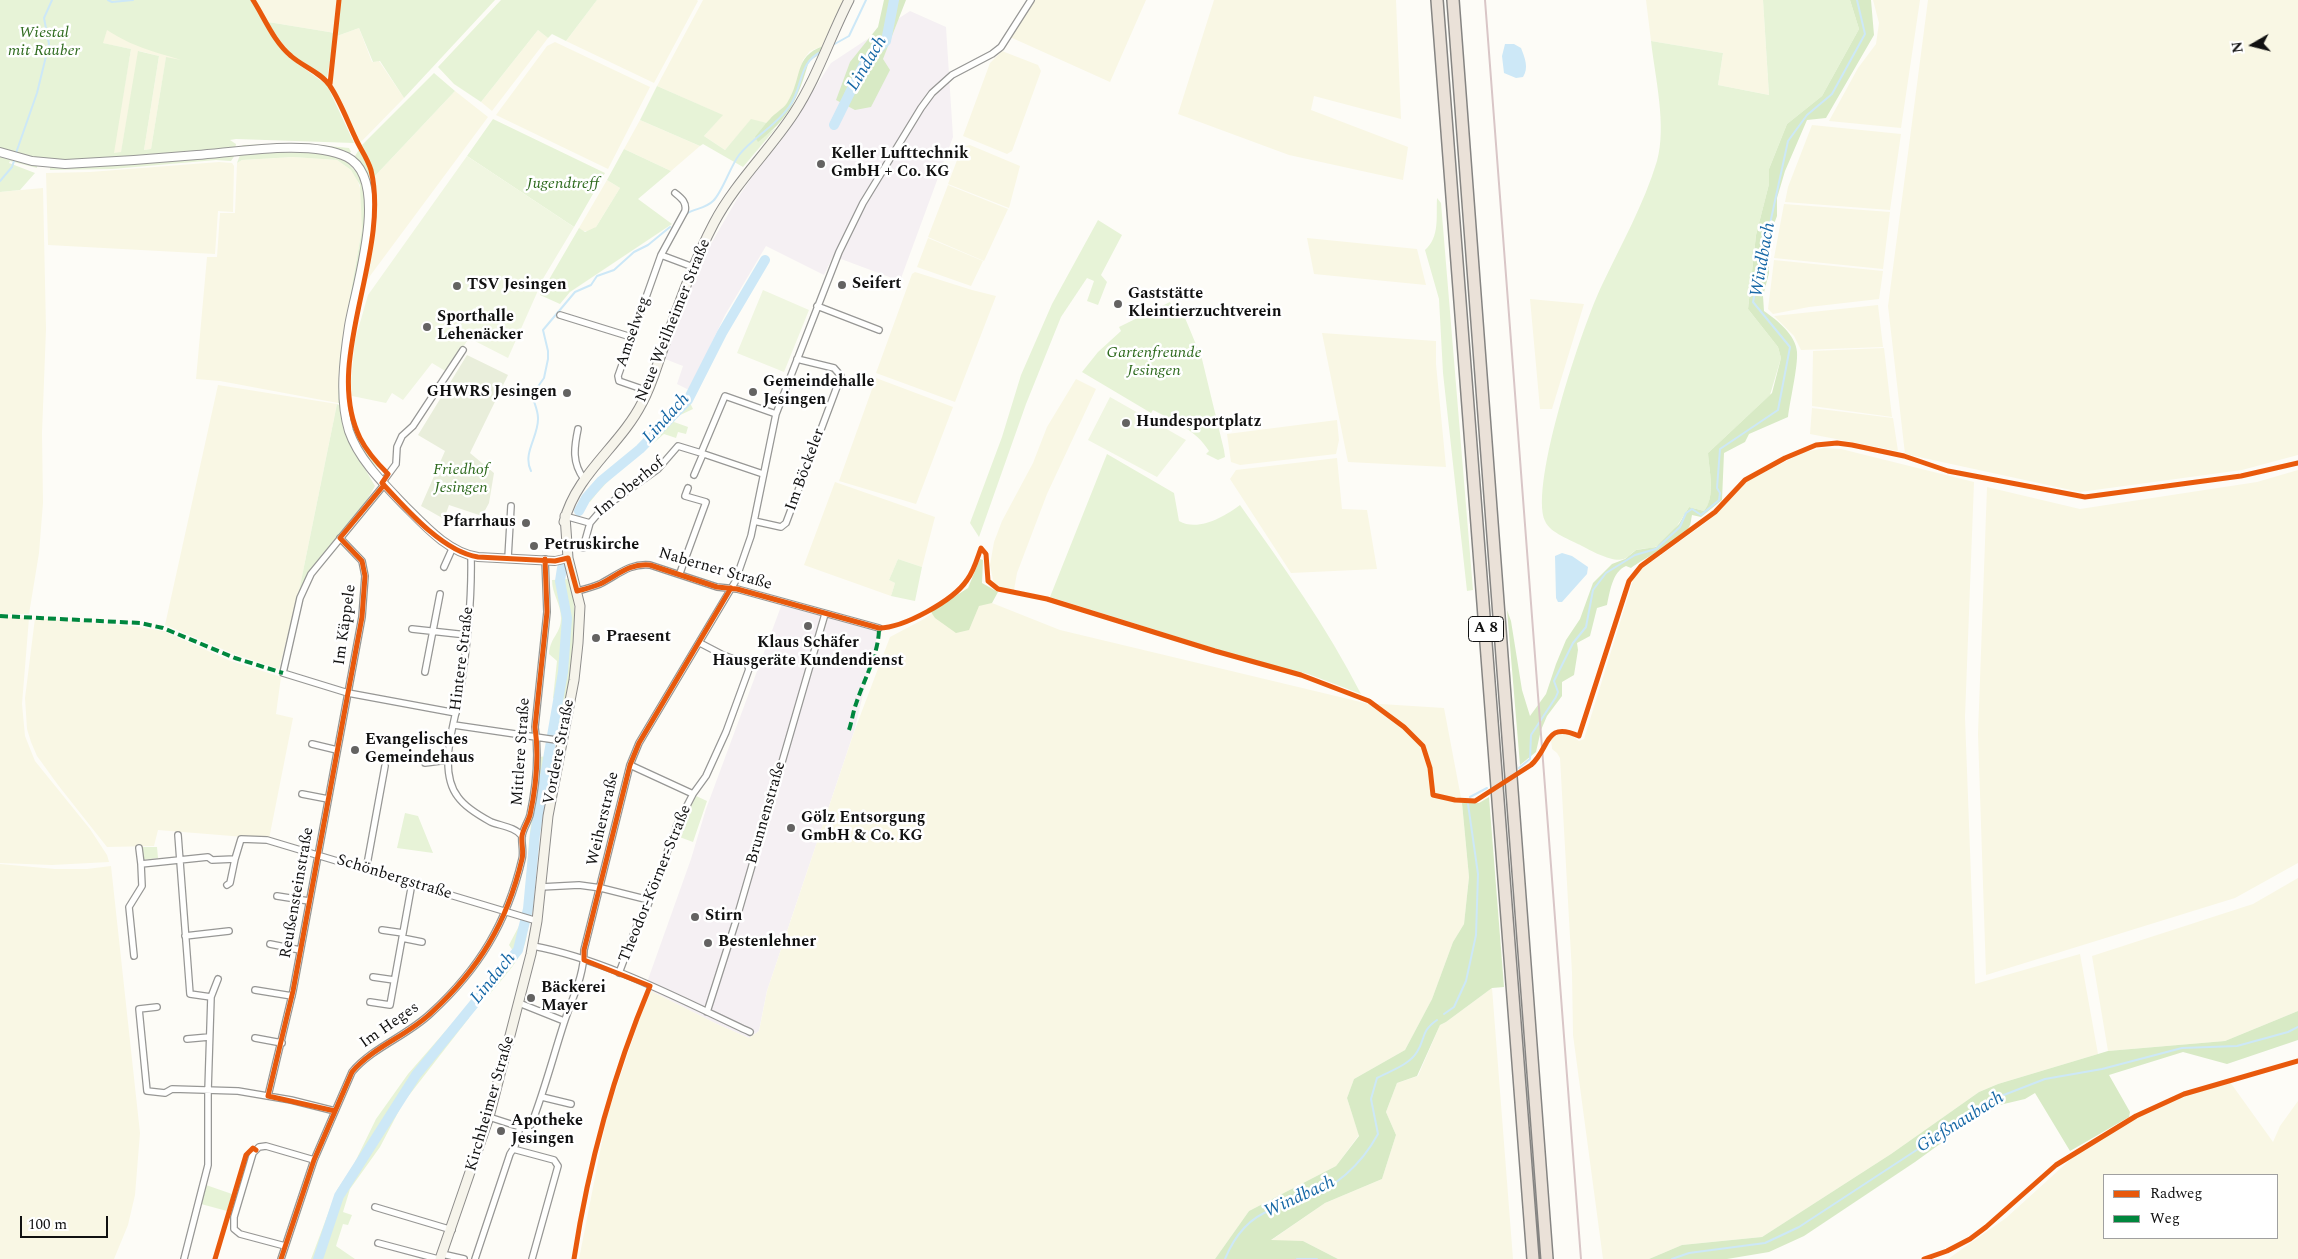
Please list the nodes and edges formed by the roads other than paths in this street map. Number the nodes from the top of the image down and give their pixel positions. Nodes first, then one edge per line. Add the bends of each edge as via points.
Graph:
1 (849, 0) edge
2 (1031, 0) edge
3 (1438, 0) edge
4 (1453, 0) edge
5 (0, 152) edge
6 (674, 194) dead end
7 (661, 255) junction
8 (693, 267) junction
9 (817, 306) junction
10 (560, 315) dead end
11 (879, 330) dead end
12 (631, 337) junction
13 (462, 350) dead end
14 (796, 359) junction
15 (648, 391) junction
16 (776, 414) junction
17 (578, 429) dead end
18 (702, 453) junction
19 (763, 474) junction
20 (694, 475) dead end
21 (584, 479) junction
22 (383, 484) junction
23 (688, 488) dead end
24 (511, 506) dead end
25 (565, 516) junction
26 (754, 521) junction
27 (590, 523) junction
28 (340, 538) junction
29 (453, 547) junction
30 (583, 548) dead end
31 (471, 556) junction
32 (508, 558) junction
33 (568, 558) junction
34 (545, 560) junction
35 (444, 567) dead end
36 (680, 573) junction
37 (731, 588) junction
38 (577, 591) junction
39 (440, 594) dead end
40 (825, 614) junction
41 (879, 628) dead end
42 (412, 629) dead end
43 (432, 632) junction
44 (468, 635) junction
45 (700, 643) junction
46 (425, 672) dead end
47 (348, 693) junction
48 (456, 713) junction
49 (454, 725) junction
50 (536, 736) junction
51 (560, 740) junction
52 (312, 744) dead end
53 (338, 750) junction
54 (448, 760) junction
55 (425, 763) dead end
56 (630, 765) junction
57 (385, 766) dead end
58 (652, 774) joint
59 (302, 794) dead end
60 (693, 794) junction
61 (328, 799) junction
62 (178, 835) dead end
63 (522, 836) junction
64 (140, 848) dead end
65 (317, 856) junction
66 (235, 859) junction
67 (180, 860) junction
68 (141, 864) junction
69 (366, 870) junction
70 (412, 884) junction
71 (227, 885) dead end
72 (541, 887) junction
73 (601, 888) junction
74 (277, 896) dead end
75 (649, 900) junction
76 (309, 901) junction
77 (506, 912) junction
78 (534, 921) junction
79 (382, 930) dead end
80 (229, 931) dead end
81 (185, 936) junction
82 (402, 936) junction
83 (422, 942) dead end
84 (270, 944) dead end
85 (533, 946) junction
86 (300, 950) junction
87 (134, 956) dead end
88 (584, 960) junction
89 (619, 973) junction
90 (373, 977) dead end
91 (218, 979) dead end
92 (394, 980) junction
93 (254, 990) dead end
94 (292, 996) junction
95 (211, 997) junction
96 (370, 1002) dead end
97 (519, 1003) junction
98 (157, 1007) dead end
99 (707, 1012) junction
100 (564, 1021) junction
101 (750, 1032) dead end
102 (209, 1037) junction
103 (255, 1038) dead end
104 (187, 1039) dead end
105 (282, 1043) junction
106 (208, 1091) junction
107 (268, 1096) junction
108 (542, 1097) junction
109 (571, 1104) dead end
110 (334, 1111) junction
111 (489, 1117) junction
112 (520, 1127) junction
113 (513, 1149) junction
114 (314, 1160) junction
115 (375, 1207) dead end
116 (452, 1230) junction
117 (378, 1242) dead end
118 (285, 1246) junction
119 (440, 1257) edge
120 (184, 1259) edge
121 (281, 1259) edge
122 (464, 1259) edge
123 (475, 1259) edge
124 (532, 1259) edge
125 (1532, 1259) edge
126 (1547, 1259) edge

1 - 8 main road, Neue Weilheimer Straße via 796,111 727,203
2 - 9 street, Weiherstraße via 1001,46 944,81 921,108 863,203
3 - 125 highway, A 8
4 - 126 highway, A 8
5 - 22 street via 46,163 80,163 292,148 330,151 355,163 366,181 368,205 365,247 349,325 344,405 356,446
6 - 7 street, Amselweg via 683,199 686,206
7 - 8 street
7 - 12 street, Amselweg
8 - 15 main road, Neue Weilheimer Straße
9 - 11 street
9 - 14 street, Weiherstraße
10 - 12 street
12 - 15 street, Amselweg via 619,380
13 - 22 street via 413,426 402,436 397,447 396,464
14 - 16 street, Weiherstraße
14 - 26 street, Im Böckeler via 834,368 841,376 786,523 781,526
15 - 21 main road, Neue Weilheimer Straße via 628,426
16 - 18 street via 725,396
16 - 19 street, Weiherstraße
17 - 21 street via 573,452
18 - 19 street
18 - 20 street
18 - 27 street, Im Oberhof via 678,446 658,469 618,496
19 - 26 street, Weiherstraße
21 - 25 main road, Neue Weilheimer Straße
22 - 28 street
22 - 29 street via 420,521
23 - 36 street via 685,496 706,502
24 - 32 street
25 - 27 street, Im Oberhof
25 - 33 main road, Neue Weilheimer Straße via 562,543
26 - 37 street, Weiherstraße via 744,559
27 - 30 street, Im Oberhof
28 - 47 street, Im Käppele via 362,561 365,576 362,617
28 - 47 street via 311,574 300,598 283,673
29 - 31 street
29 - 35 street
31 - 32 street
31 - 44 street, Hintere Straße
32 - 34 street
33 - 34 street
33 - 38 main road, Vordere Straße
34 - 50 street, Mittlere Straße via 548,612
36 - 37 street, Naberner Straße via 717,587
36 - 38 street, Naberner Straße via 639,564 600,584
37 - 40 street, Naberner Straße
37 - 45 street, Weiherstraße
38 - 51 main road, Vordere Straße via 580,606 578,643
39 - 43 street
40 - 41 street, Naberner Straße
40 - 99 street, Brunnenstraße
42 - 43 street
43 - 44 street
43 - 46 street
44 - 48 street, Hintere Straße
45 - 56 street, Weiherstraße via 639,743
45 - 60 street, Theodor-Körner-Straße via 747,664 749,669 710,767
47 - 48 street
47 - 53 street, Reußensteinstraße
48 - 49 street, Hintere Straße
49 - 50 street
49 - 54 street, Hintere Straße
50 - 51 street
50 - 63 street, Mittlere Straße via 530,812
51 - 72 main road, Vordere Straße
52 - 53 street
53 - 61 street, Reußensteinstraße
54 - 55 street
54 - 63 street, Hintere Straße via 451,783 458,798 478,814
56 - 58 street, Weiherstraße
56 - 73 street, Weiherstraße
57 - 69 street
58 - 60 street, Theodor-Körner-Straße
59 - 61 street
60 - 75 street, Theodor-Körner-Straße via 677,825
61 - 65 street, Reußensteinstraße
62 - 67 street
63 - 77 street, Mittlere Straße via 523,856
64 - 68 street
65 - 66 street, Schönbergstraße via 267,840 241,839
65 - 69 street, Schönbergstraße
65 - 76 street, Reußensteinstraße
66 - 67 street
66 - 71 street, Schönbergstraße
67 - 68 street
67 - 81 street
68 - 87 street via 142,886 129,907
69 - 70 street, Schönbergstraße
70 - 77 street, Schönbergstraße
70 - 82 street
72 - 73 street via 574,885
72 - 78 main road, Vordere Straße
73 - 75 street
73 - 88 street, Weiherstraße
74 - 76 street, Reußensteinstraße
75 - 89 street, Theodor-Körner-Straße
76 - 86 street, Reußensteinstraße
77 - 78 street, Schönbergstraße
77 - 110 street, Im Heges via 482,957 451,993 418,1025 355,1068
78 - 85 main road, Vordere Straße
79 - 82 street
80 - 81 street
81 - 95 street via 190,994
82 - 83 street
82 - 92 street
84 - 86 street, Reußensteinstraße
85 - 88 street
85 - 97 main road, Kirchheimer Straße
86 - 94 street, Reußensteinstraße
88 - 89 street
88 - 100 street, Weiherstraße
89 - 99 street
90 - 92 street
91 - 95 street
92 - 96 street via 390,1005
93 - 94 street
94 - 105 street, Reußensteinstraße
95 - 102 street
97 - 100 street
97 - 111 main road, Kirchheimer Straße
98 - 106 street via 139,1009 147,1091
99 - 101 street
100 - 108 street, Weiherstraße
102 - 104 street
102 - 106 street
103 - 105 street
105 - 107 street, Reußensteinstraße
106 - 107 street
106 - 120 street via 208,1165
107 - 110 street
108 - 109 street
108 - 112 street, Weiherstraße via 531,1125
110 - 114 street, Im Heges
111 - 112 street
111 - 116 main road, Kirchheimer Straße
112 - 113 street, Weiherstraße
113 - 123 street, Weiherstraße
113 - 124 street via 554,1160 558,1166
114 - 118 street, Im Heges
114 - 118 street via 266,1146 254,1153 234,1217 234,1228 240,1234
115 - 116 street
116 - 119 main road, Kirchheimer Straße
117 - 119 street
118 - 121 street, Im Heges
119 - 122 street

